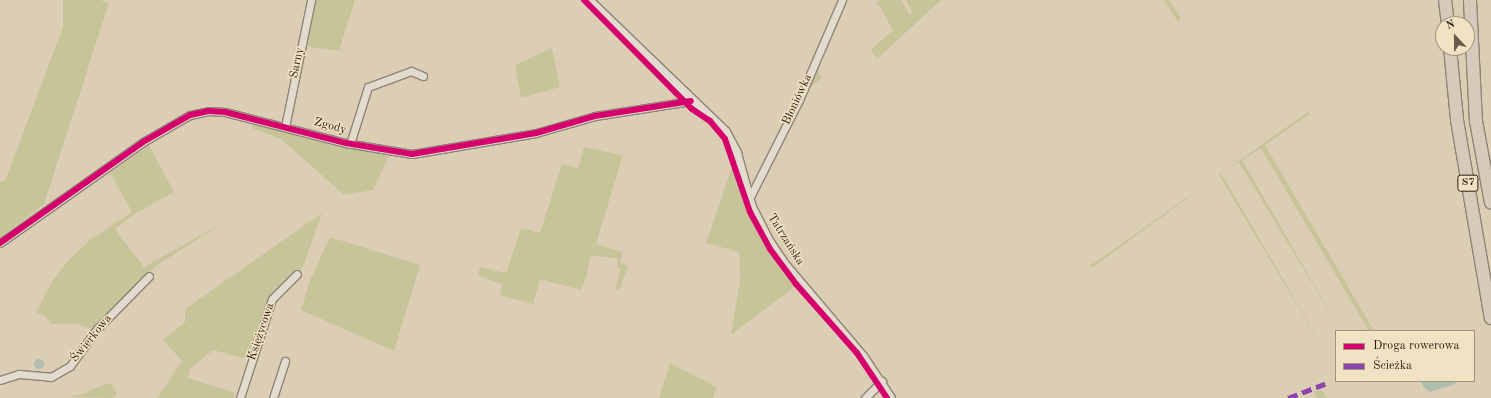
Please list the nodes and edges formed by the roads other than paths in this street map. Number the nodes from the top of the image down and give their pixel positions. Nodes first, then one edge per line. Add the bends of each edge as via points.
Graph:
1 (311, 0) edge
2 (589, 0) edge
3 (841, 0) edge
4 (1445, 0) edge
5 (1470, 0) edge
6 (1447, 16) edge
7 (1451, 56) edge
8 (423, 76) dead end
9 (691, 101) junction
10 (285, 126) junction
11 (350, 144) junction
12 (749, 199) junction
13 (1491, 203) edge
14 (0, 243) edge
15 (297, 274) dead end
16 (149, 276) dead end
17 (1491, 318) edge
18 (285, 361) dead end
19 (0, 380) edge
20 (882, 381) junction
21 (240, 398) edge
22 (274, 398) edge
23 (865, 398) edge
24 (891, 398) edge

1 - 10 street, Sarny
2 - 9 street, Tatrzańska
3 - 12 street, Błoniówka via 799,100
4 - 6 highway
5 - 13 highway, S7 via 1476,121
7 - 17 highway, S7 via 1457,120
8 - 11 street via 411,71 368,87
9 - 11 street, Zgody via 595,116 536,133 412,154
9 - 12 street, Tatrzańska via 718,124 732,142
10 - 11 street, Zgody
10 - 14 street, Zgody via 225,112 209,111 190,115 143,142
12 - 20 street, Tatrzańska via 770,242 784,263 844,332
15 - 21 street, Księżycowa via 272,299
16 - 19 street, Świerkowa via 97,329 70,366 51,377 19,374
18 - 22 street
20 - 23 street
20 - 24 street, Tatrzańska

